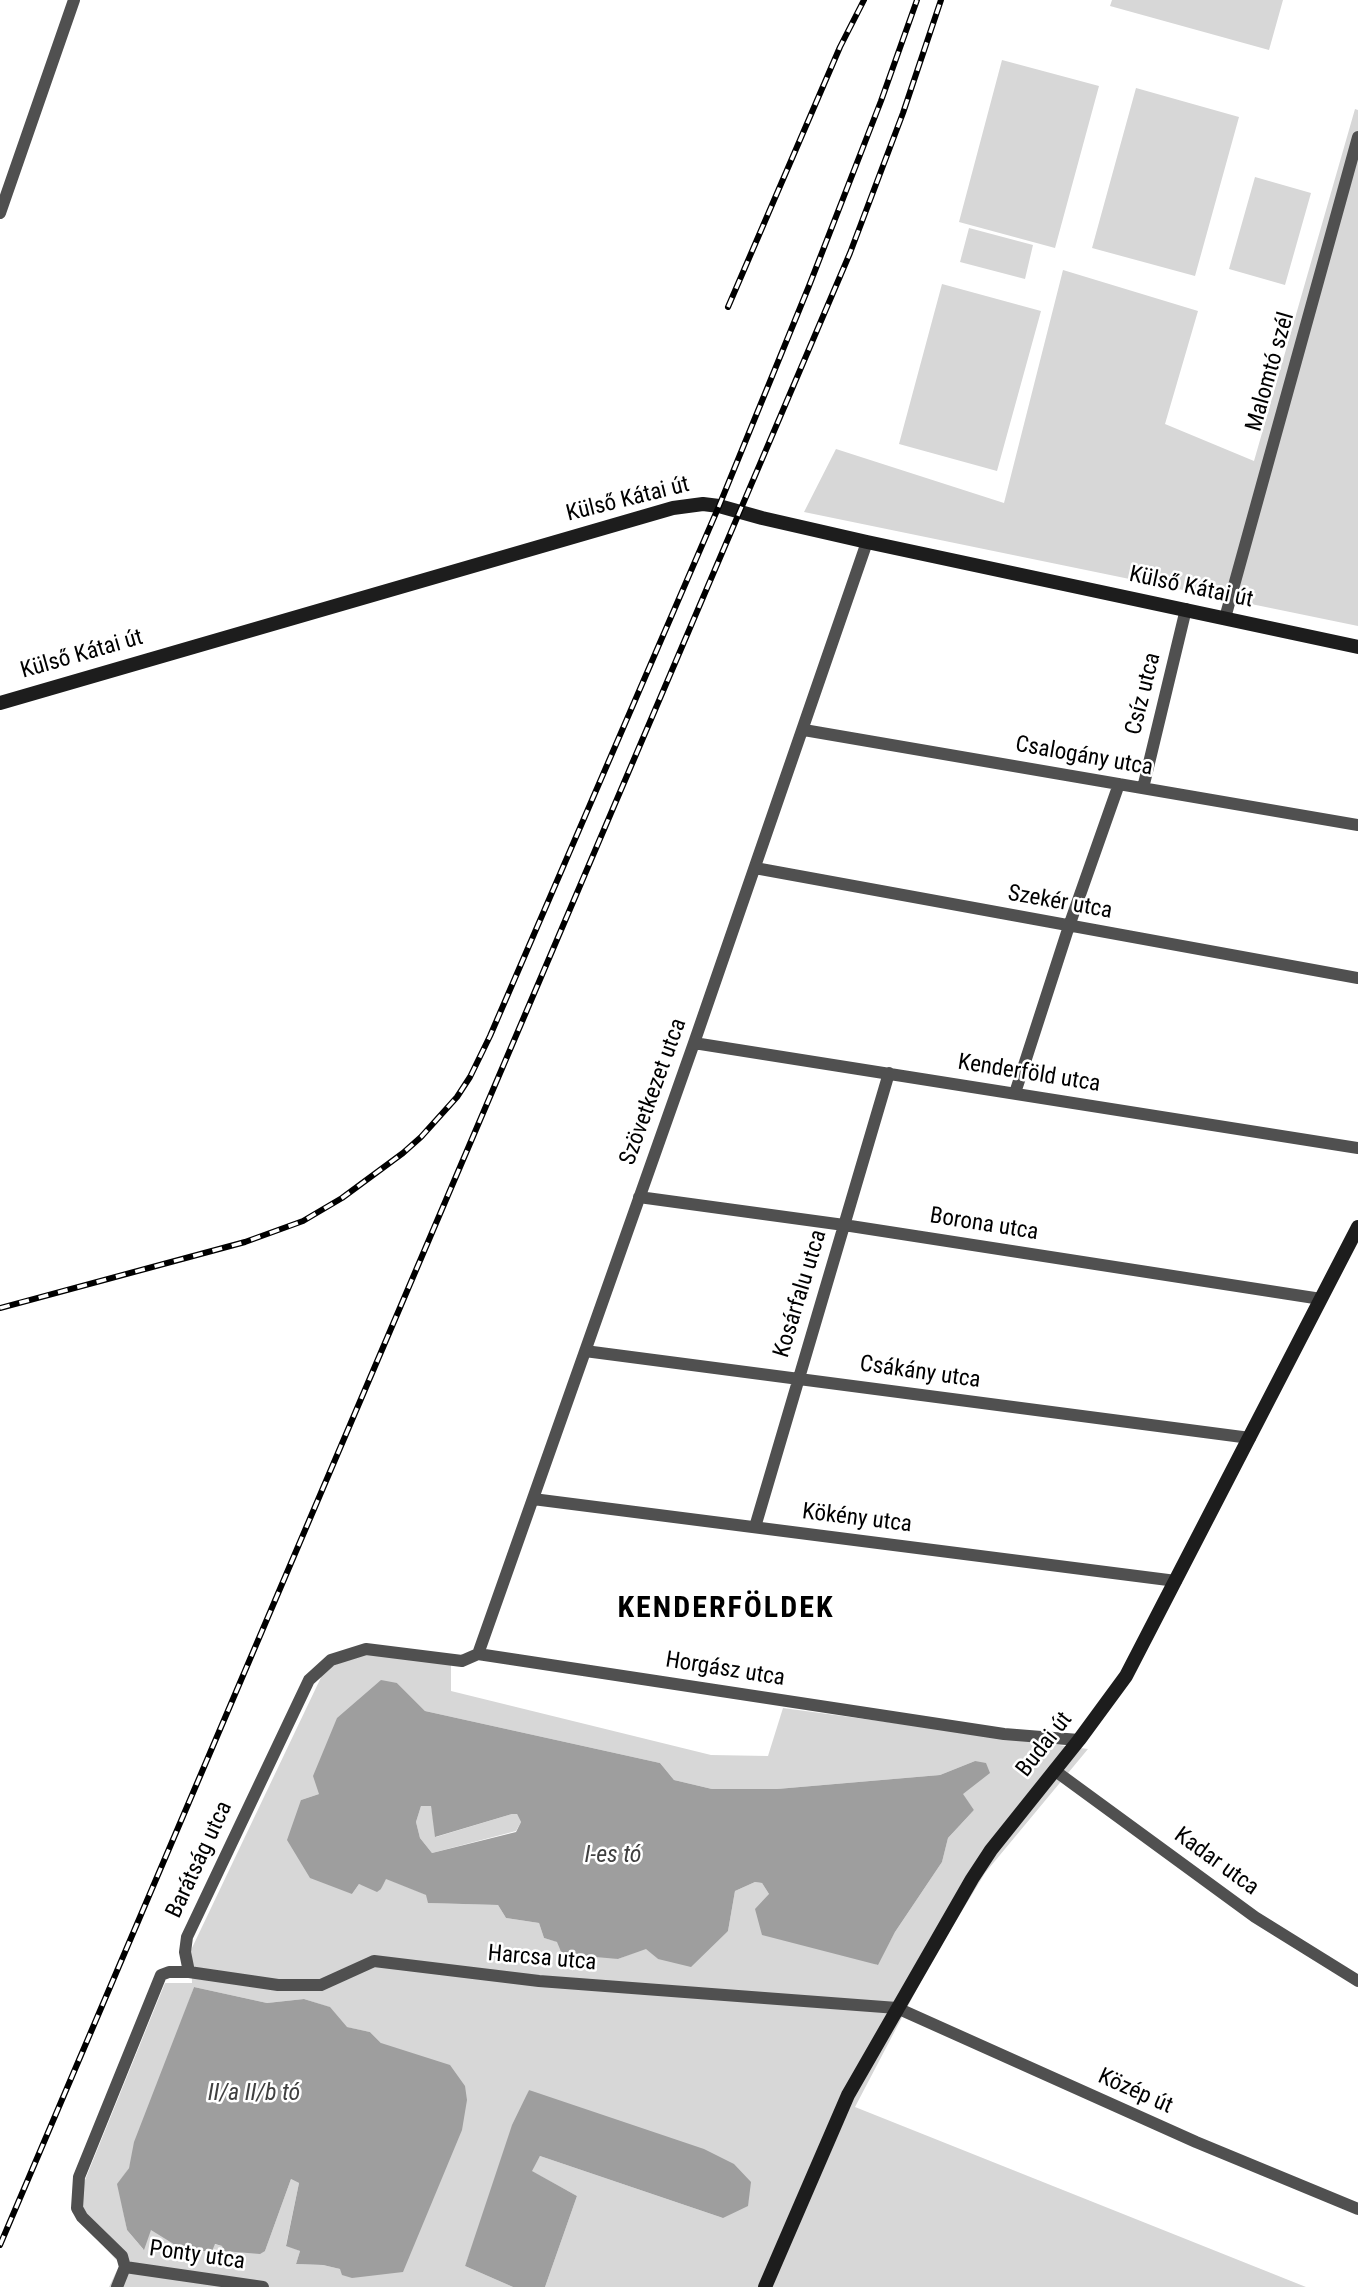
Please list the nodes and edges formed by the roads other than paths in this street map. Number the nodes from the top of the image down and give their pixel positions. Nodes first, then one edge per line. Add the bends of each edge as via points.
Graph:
1 (74, 0) edge
2 (1358, 137) edge
3 (0, 213) edge
4 (867, 542) junction
5 (1186, 610) junction
6 (1225, 618) junction
7 (1358, 647) edge
8 (0, 703) edge
9 (804, 730) junction
10 (1119, 784) junction
11 (1143, 788) junction
12 (1358, 825) edge
13 (755, 868) junction
14 (1069, 926) junction
15 (1358, 978) edge
16 (694, 1043) junction
17 (888, 1073) junction
18 (1016, 1093) junction
19 (1358, 1148) edge
20 (639, 1197) junction
21 (844, 1225) junction
22 (1358, 1227) edge
23 (1321, 1299) junction
24 (585, 1351) junction
25 (798, 1378) junction
26 (1250, 1438) junction
27 (533, 1499) junction
28 (755, 1527) junction
29 (1176, 1581) junction
30 (366, 1649) joint
31 (478, 1654) junction
32 (1079, 1740) junction
33 (1054, 1770) junction
34 (189, 1972) junction
35 (1358, 1981) edge
36 (897, 2008) junction
37 (1358, 2209) edge
38 (125, 2267) junction
39 (117, 2287) edge
40 (264, 2287) edge
41 (765, 2287) edge

1 - 3 street
2 - 6 street, Malomtó szél
4 - 5 main road, Külső Kátai út
4 - 8 main road, Külső Kátai út via 719,506 691,505
4 - 9 street, Szövetkezet utca
5 - 6 main road, Külső Kátai út
5 - 11 street, Csíz utca
6 - 7 main road, Külső Kátai út
9 - 10 street, Csalogány utca
9 - 13 street, Szövetkezet utca
10 - 11 street, Csalogány utca
10 - 14 street
11 - 12 street, Csalogány utca
13 - 14 street, Szekér utca
13 - 16 street, Szövetkezet utca
14 - 15 street, Szekér utca
14 - 18 street
16 - 17 street, Kenderföld utca
16 - 20 street, Szövetkezet utca
17 - 18 street, Kenderföld utca
17 - 21 street, Kosárfalu utca
18 - 19 street, Kenderföld utca
20 - 21 street, Borona utca
20 - 24 street, Szövetkezet utca
21 - 23 street, Borona utca
21 - 25 street, Kosárfalu utca
22 - 23 main road, Budai út
23 - 26 main road, Budai út
24 - 25 street, Csákány utca
24 - 27 street, Szövetkezet utca
25 - 26 street, Csákány utca
25 - 28 street, Kosárfalu utca
26 - 29 main road, Budai út
27 - 28 street, Kökény utca
27 - 31 street, Szövetkezet utca
28 - 29 street, Kökény utca
29 - 32 main road, Budai út via 1125,1676
30 - 31 street, Horgász utca via 462,1661
30 - 34 street, Barátság utca via 331,1660 309,1680 187,1937
31 - 32 street, Horgász utca via 1004,1734
32 - 33 main road, Budai út
33 - 35 street, Kadar utca via 1255,1917
33 - 36 main road, Budai út via 991,1850
34 - 36 street, Harcsa utca via 278,1985 321,1985 374,1961 539,1981
34 - 38 street via 161,1975 79,2177 77,2208 122,2256
36 - 37 street, Közép út
36 - 41 main road, Budai út via 839,2115
38 - 39 street
38 - 40 street, Ponty utca

